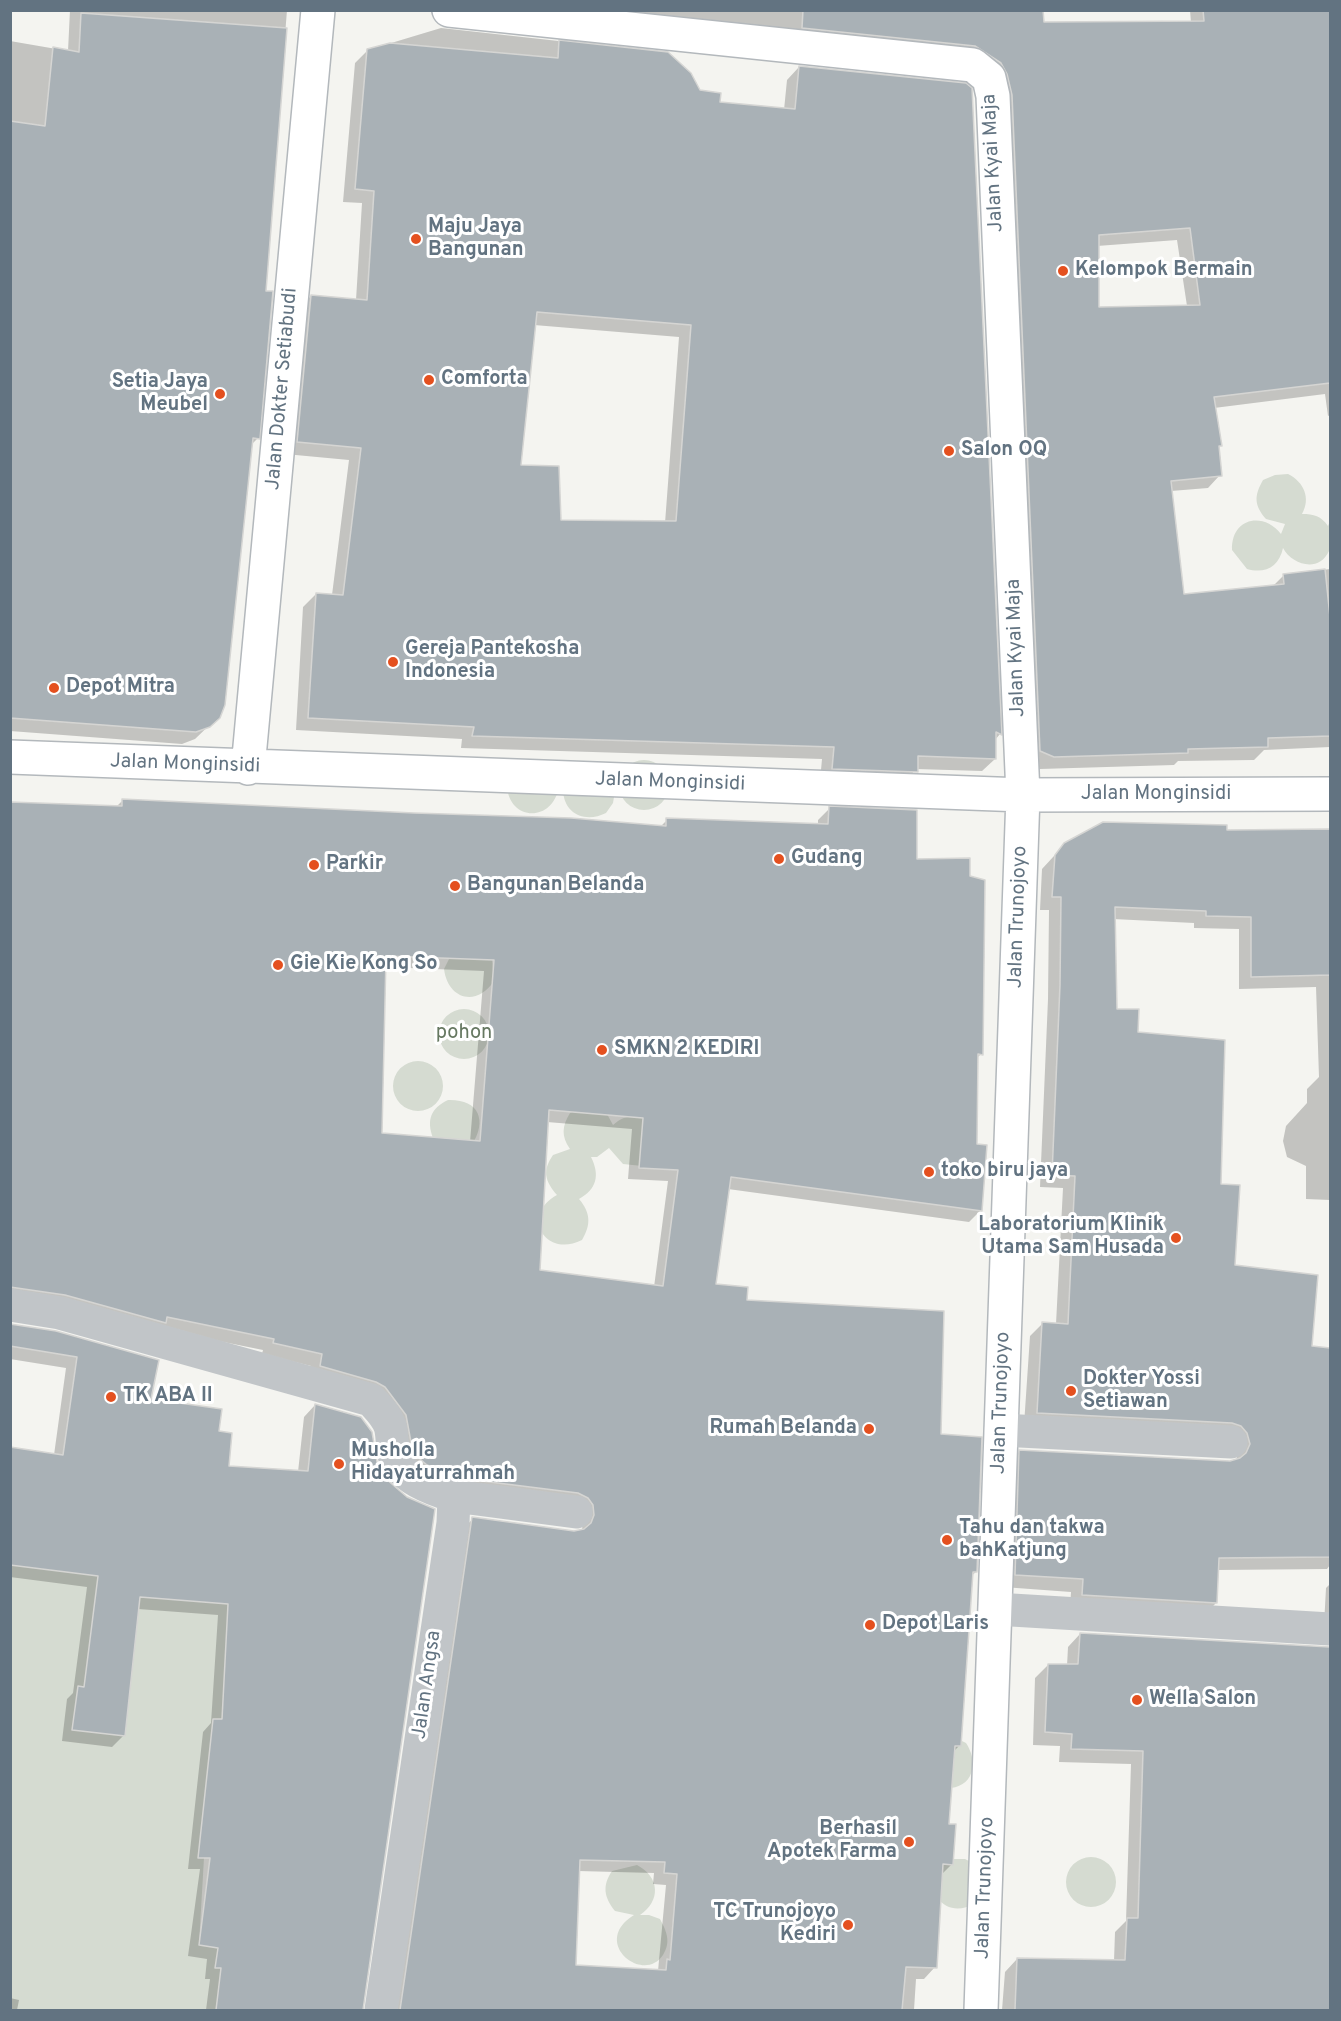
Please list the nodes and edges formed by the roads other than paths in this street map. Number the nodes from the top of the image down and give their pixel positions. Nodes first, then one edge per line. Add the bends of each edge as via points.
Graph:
1 (318, 10) edge
2 (449, 10) edge
3 (10, 757) edge
4 (248, 768) junction
5 (1023, 795) junction
6 (1330, 795) edge
7 (10, 1305) edge
8 (1001, 1431) junction
9 (1231, 1442) dead end
10 (454, 1496) junction
11 (576, 1512) dead end
12 (995, 1609) junction
13 (1330, 1629) edge
14 (381, 2010) edge
15 (981, 2010) edge

1 - 4 street, Jalan Dokter Setiabudi
2 - 5 street, Jalan Kyai Maja via 973,65 988,78 993,96
3 - 4 street, Jalan Monginsidi
4 - 5 street, Jalan Monginsidi
5 - 6 street, Jalan Monginsidi
5 - 8 street, Jalan Trunojoyo
7 - 10 street via 60,1313 371,1400 390,1427 400,1468 435,1490
8 - 9 street
8 - 12 street, Jalan Trunojoyo
10 - 11 street
10 - 14 street, Jalan Angsa
12 - 13 street
12 - 15 street, Jalan Trunojoyo

